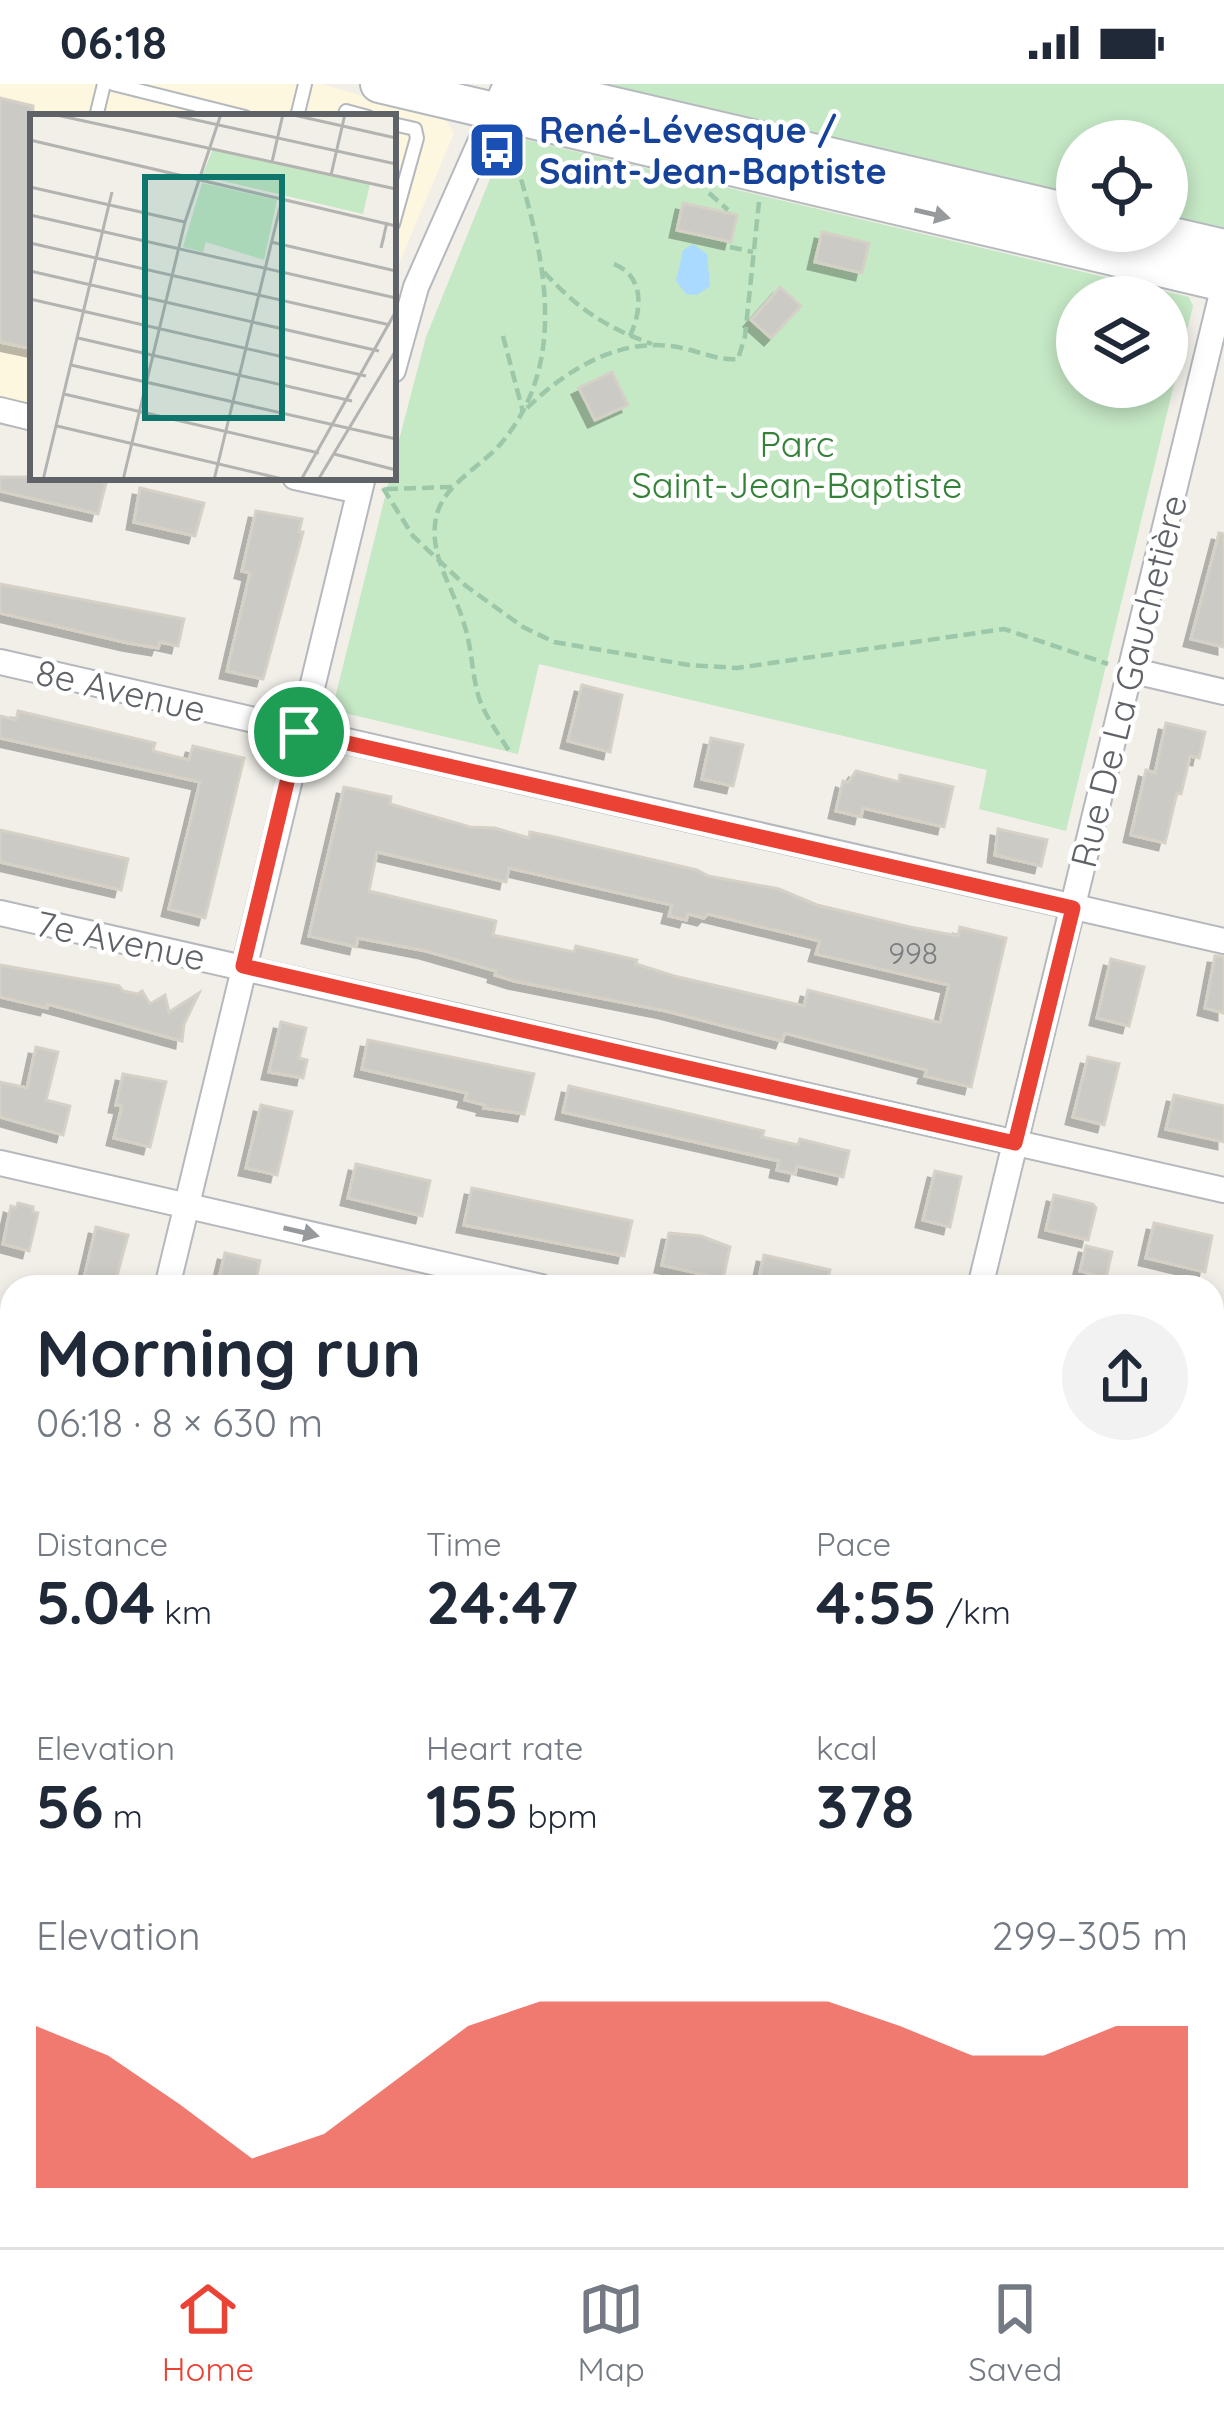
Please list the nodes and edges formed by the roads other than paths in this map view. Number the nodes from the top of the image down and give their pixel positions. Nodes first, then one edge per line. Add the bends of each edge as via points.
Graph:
1 (109, 84) edge
2 (305, 84) edge
3 (379, 84) edge
4 (504, 97) edge
5 (97, 114) edge
6 (233, 114) edge
7 (298, 114) edge
8 (396, 125) edge
9 (1056, 210) edge
10 (396, 213) edge
11 (1188, 240) edge
12 (1224, 248) edge
13 (405, 284) edge
14 (1224, 284) edge
15 (396, 348) edge
16 (0, 410) edge
17 (30, 417) edge
18 (324, 480) edge
19 (361, 484) edge
20 (0, 662) edge
21 (1130, 670) junction
22 (1224, 692) edge
23 (299, 732) junction
24 (1073, 908) junction
25 (0, 913) edge
26 (1224, 941) edge
27 (243, 966) junction
28 (1015, 1143) junction
29 (0, 1162) edge
30 (1224, 1190) edge
31 (187, 1205) junction
32 (170, 1275) edge
33 (489, 1275) edge
34 (983, 1275) edge

1 - 5 lane
1 - 6 lane
2 - 7 lane
3 - 4 main road
4 - 9 main road
4 - 13 street
4 -> 14 main road via 762,173
8 - 10 lane via 415,129 417,138
11 - 12 main road
13 - 15 street
14 - 21 street, Rue De La Gauchetière
16 - 17 street
18 - 19 street
19 - 23 street
20 - 23 street, 8e Avenue
21 - 22 street
21 - 24 street, Rue De La Gauchetière
23 - 24 street, 8e Avenue
23 - 27 street
24 - 26 street, 8e Avenue
24 - 28 street, Rue De La Gauchetière
25 - 27 street, 7e Avenue
27 - 28 street, 7e Avenue
27 - 31 street
28 - 30 street, 7e Avenue
28 - 34 street, Rue De La Gauchetière
29 - 31 street
31 - 32 street
31 -> 33 street

